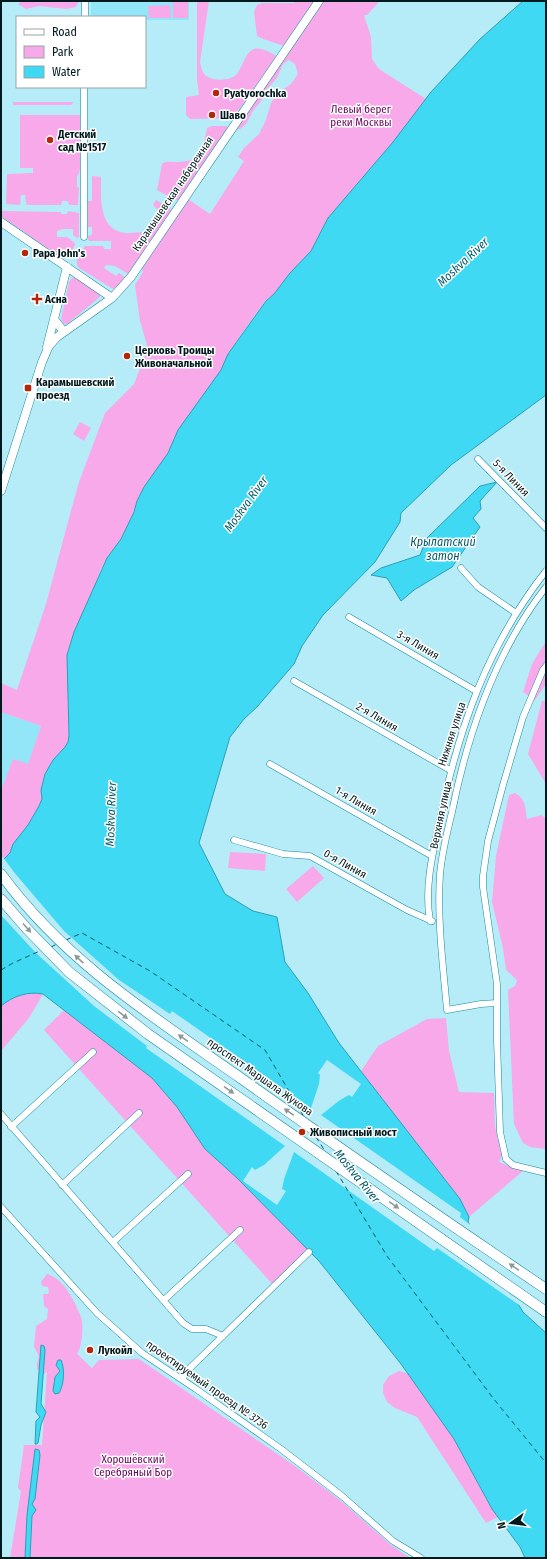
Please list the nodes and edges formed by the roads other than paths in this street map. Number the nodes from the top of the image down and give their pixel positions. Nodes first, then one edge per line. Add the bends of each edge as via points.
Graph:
1 (84, 1) edge
2 (319, 1) edge
3 (85, 16) edge
4 (84, 88) edge
5 (1, 222) edge
6 (84, 237) dead end
7 (67, 267) junction
8 (112, 298) junction
9 (53, 321) junction
10 (60, 335) junction
11 (46, 352) junction
12 (478, 459) dead end
13 (1, 491) edge
14 (546, 528) edge
15 (460, 568) dead end
16 (546, 571) edge
17 (546, 587) edge
18 (516, 613) junction
19 (349, 616) dead end
20 (546, 666) edge
21 (294, 681) dead end
22 (476, 691) junction
23 (270, 764) dead end
24 (450, 770) junction
25 (234, 840) dead end
26 (432, 856) junction
27 (1, 874) edge
28 (1, 899) edge
29 (430, 921) junction
30 (439, 924) junction
31 (497, 1003) junction
32 (93, 1052) dead end
33 (1, 1114) edge
34 (139, 1114) dead end
35 (11, 1127) junction
36 (546, 1173) edge
37 (188, 1174) dead end
38 (62, 1185) junction
39 (1, 1207) edge
40 (240, 1230) dead end
41 (112, 1242) junction
42 (309, 1252) dead end
43 (546, 1289) edge
44 (164, 1300) junction
45 (546, 1312) edge
46 (223, 1336) junction
47 (182, 1379) junction
48 (421, 1558) edge

1 - 3 street
2 - 8 street, Карамышевская набережная via 131,277
4 - 6 street
5 - 7 street
7 - 8 street
7 - 9 street
8 - 10 street, Карамышевская набережная
9 - 10 street
9 - 11 street
10 - 11 street, Карамышевская набережная via 52,341
11 - 13 street, Карамышевская набережная
12 - 14 street, 5-я Линия
15 - 18 street via 478,587
16 - 18 street, Нижняя улица
17 - 30 street, Верхняя улица via 501,660 471,735 442,856
18 - 22 street, Нижняя улица via 492,655
19 - 22 street, 3-я Линия
20 - 31 street via 523,717 488,841 483,887 497,984
21 - 24 street, 2-я Линия
22 - 24 street, Нижняя улица
23 - 26 street, 1-я Линия
24 - 26 street, Нижняя улица
25 - 29 street, 0-я Линия via 283,854 310,856
26 - 29 street, Нижняя улица via 428,909
43 -> 27 main road, проспект Маршала Жукова via 109,985 62,944
28 -> 45 main road via 69,972 142,1029
29 - 30 street, 0-я Линия
30 - 31 street, Верхняя улица via 447,1010
31 - 36 street via 499,1122 504,1154 508,1162 514,1165
32 - 35 street
33 - 35 street
34 - 38 street
35 - 38 street
37 - 41 street
38 - 41 street
39 - 47 street, проектируемый проезд № 3736 via 97,1313 142,1353
40 - 44 street
41 - 44 street
42 - 46 street
44 - 46 street via 189,1328 206,1329
46 - 47 street
47 - 48 street, проектируемый проезд № 3736 via 281,1449 342,1496 393,1541

